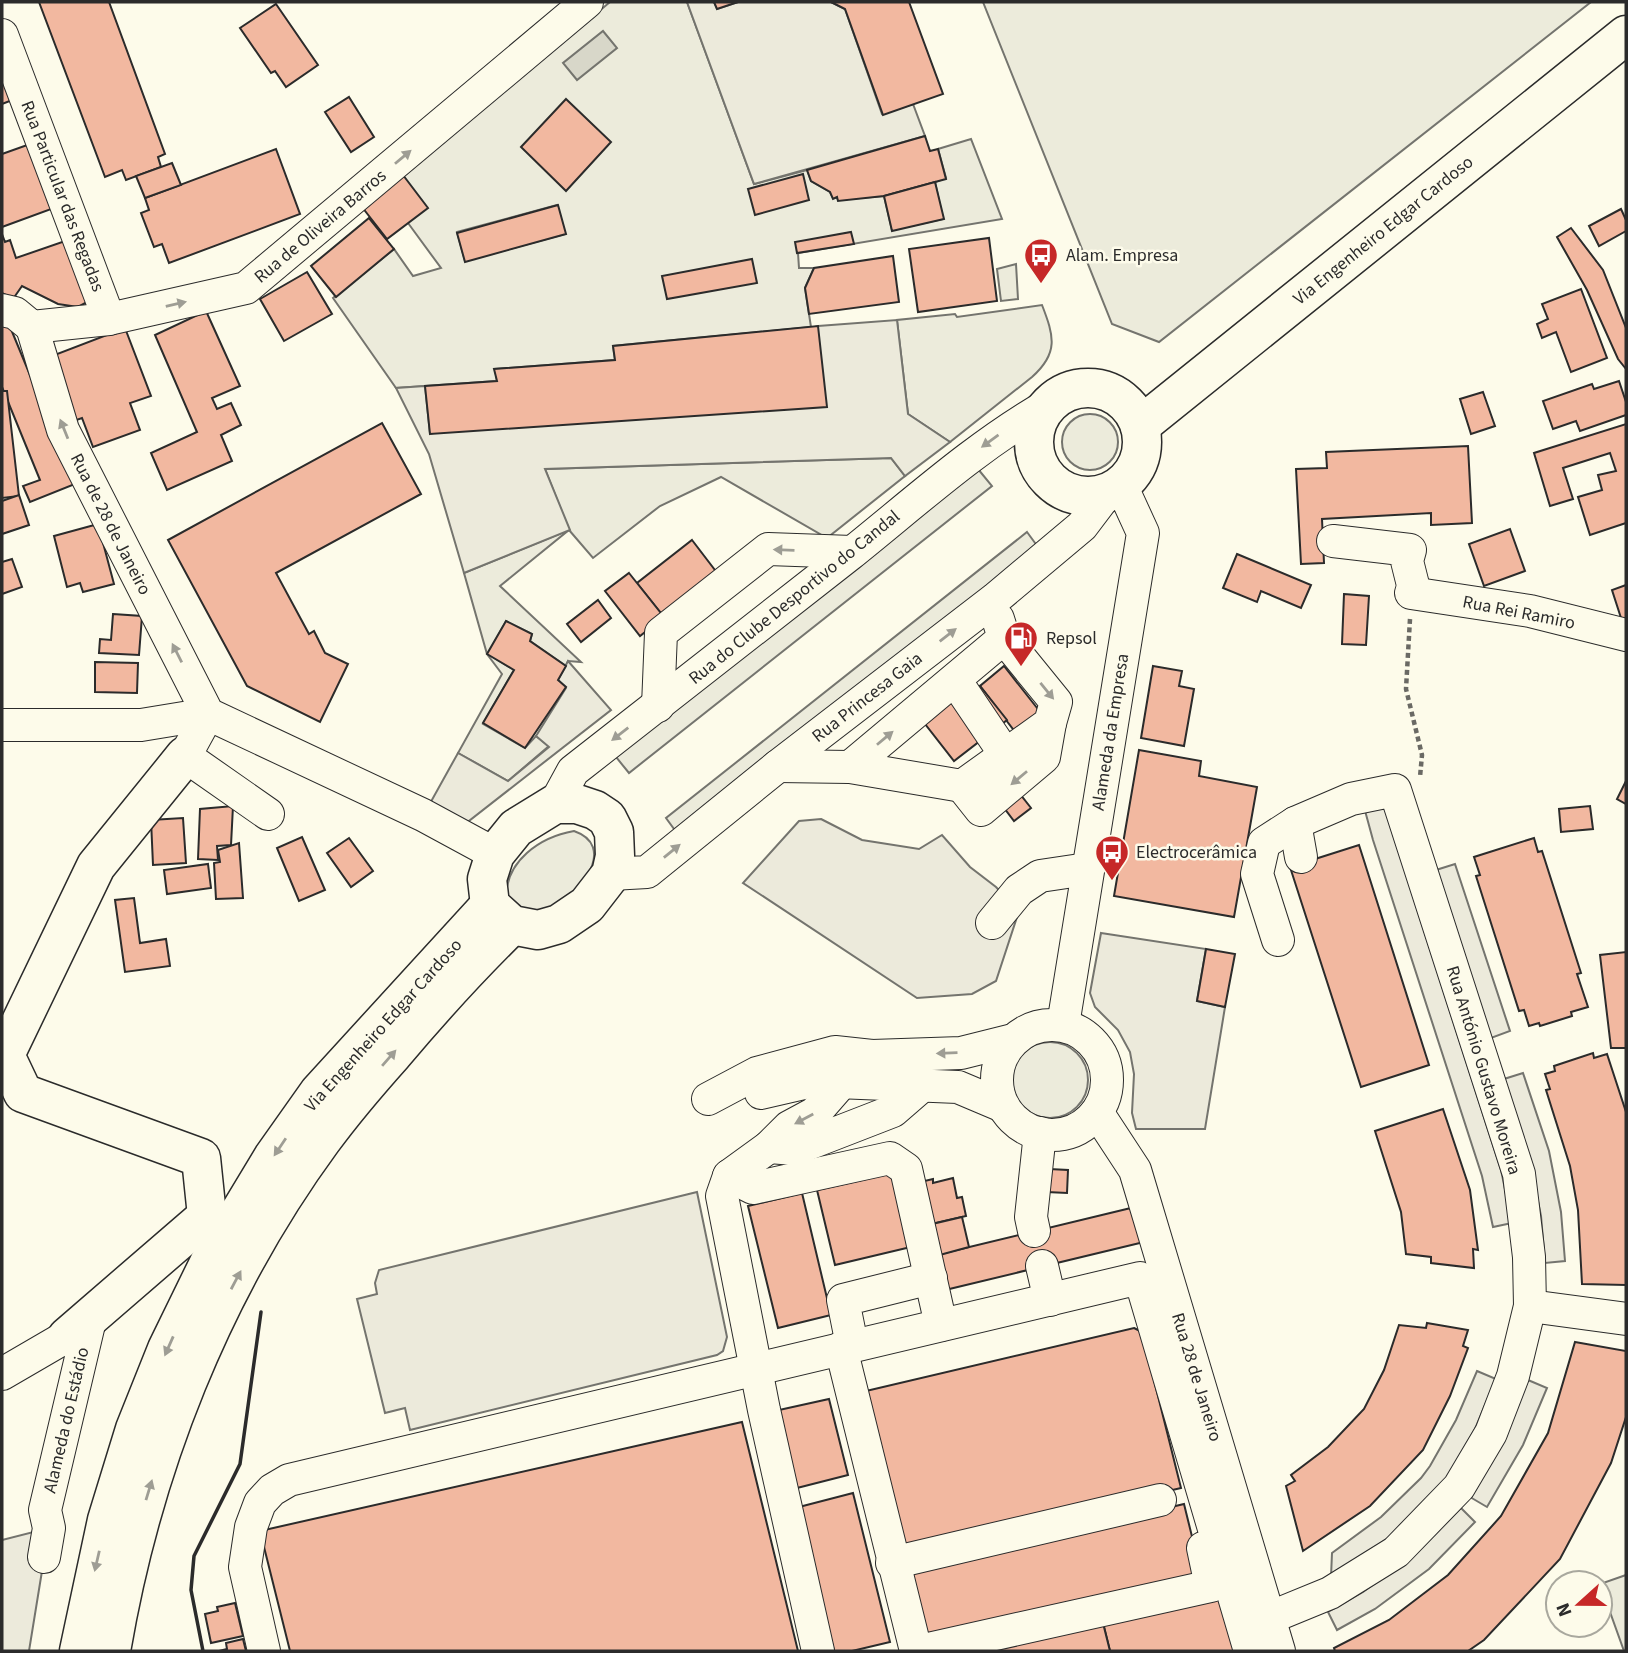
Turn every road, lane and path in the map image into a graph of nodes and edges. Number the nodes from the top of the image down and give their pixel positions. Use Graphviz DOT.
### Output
graph roads {
  1 [pos="587,2"];
  2 [pos="2,35"];
  3 [pos="1626,35"];
  4 [pos="2,310"];
  5 [pos="109,319"];
  6 [pos="32,327"];
  7 [pos="1048,405"];
  8 [pos="1140,426"];
  9 [pos="1114,489"];
  10 [pos="1332,541"];
  11 [pos="852,552"];
  12 [pos="1413,593"];
  13 [pos="995,599"];
  14 [pos="1626,635"];
  15 [pos="1004,639"];
  16 [pos="955,680"];
  17 [pos="658,706"];
  18 [pos="208,714"];
  19 [pos="1051,723"];
  20 [pos="2,725"];
  21 [pos="1005,754"];
  22 [pos="185,757"];
  23 [pos="778,766"];
  24 [pos="850,767"];
  25 [pos="962,786"];
  26 [pos="1395,790"];
  27 [pos="555,804"];
  28 [pos="268,814"];
  29 [pos="1295,823"];
  30 [pos="495,854"];
  31 [pos="1301,857"];
  32 [pos="1087,869"];
  33 [pos="611,874"];
  34 [pos="501,915"];
  35 [pos="992,923"];
  36 [pos="1278,940"];
  37 [pos="1063,1025"];
  38 [pos="1013,1040"];
  39 [pos="872,1056"];
  40 [pos="842,1082"];
  41 [pos="923,1085"];
  42 [pos="332,1101"];
  43 [pos="1003,1106"];
  44 [pos="1097,1112"];
  45 [pos="1040,1133"];
  46 [pos="769,1147"];
  47 [pos="729,1176"];
  48 [pos="1034,1231"];
  49 [pos="1042,1266"];
  50 [pos="931,1278"];
  51 [pos="1050,1300"];
  52 [pos="1530,1306"];
  53 [pos="1626,1319"];
  54 [pos="941,1325"];
  55 [pos="86,1326"];
  56 [pos="846,1347"];
  57 [pos="756,1368"];
  58 [pos="2,1374"];
  59 [pos="1160,1500"];
  60 [pos="1209,1510"];
  61 [pos="44,1557"];
  62 [pos="892,1563"];
  63 [pos="1269,1618"];
  64 [pos="79,1651"];
  65 [pos="111,1651"];
  66 [pos="264,1651"];
  67 [pos="818,1651"];
  68 [pos="917,1651"];
  69 [pos="1250,1651"];
  70 [pos="1279,1651"];
  5 -- 1 [label="street, Rua de Oliveira Barros, one-way"];
  2 -- 5 [label="street, Rua Particular das Regadas"];
  3 -- 8 [label="main road, Via Engenheiro Edgar Cardoso"];
  4 -- 6 [label="street"];
  5 -- 6 [label="street, Rua de Oliveira Barros"];
  18 -- 6 [label="street, Rua de 28 de Janeiro, one-way"];
  7 -- 8 [label="main road"];
  7 -- 9 [label="main road"];
  7 -- 11 [label="street, Rua do Clube Desportivo do Candal, one-way"];
  8 -- 9 [label="main road"];
  9 -- 13 [label="street, Rua Princesa Gaia"];
  9 -- 32 [label="street, Alameda da Empresa"];
  10 -- 12 [label="street"];
  11 -- 17 [label="street, Rua do Clube Desportivo do Candal"];
  11 -- 17 [label="street, one-way"];
  12 -- 14 [label="street, Rua Rei Ramiro"];
  12 -- 26 [label="path"];
  13 -- 15 [label="street"];
  23 -- 13 [label="street, Rua Princesa Gaia, one-way"];
  15 -- 16 [label="street"];
  15 -- 19 [label="street, one-way"];
  16 -- 21 [label="street"];
  24 -- 16 [label="street, one-way"];
  17 -- 27 [label="street, Rua do Clube Desportivo do Candal, one-way"];
  18 -- 20 [label="street"];
  18 -- 22 [label="street"];
  18 -- 30 [label="street"];
  19 -- 21 [label="street"];
  19 -- 25 [label="street, one-way"];
  21 -- 25 [label="street"];
  22 -- 28 [label="street"];
  22 -- 55 [label="main road"];
  23 -- 24 [label="street"];
  33 -- 23 [label="street, Rua Princesa Gaia, one-way"];
  24 -- 25 [label="street"];
  26 -- 29 [label="street"];
  26 -- 52 [label="street, Rua António Gustavo Moreira"];
  27 -- 30 [label="main road"];
  27 -- 33 [label="main road"];
  29 -- 31 [label="street"];
  29 -- 36 [label="street"];
  30 -- 34 [label="main road"];
  32 -- 35 [label="street"];
  32 -- 37 [label="street, Alameda da Empresa"];
  33 -- 34 [label="main road"];
  34 -- 42 [label="main road, Via Engenheiro Edgar Cardoso"];
  37 -- 38 [label="street"];
  37 -- 44 [label="street"];
  38 -- 39 [label="street, one-way"];
  38 -- 43 [label="street"];
  39 -- 40 [label="street"];
  39 -- 40 [label="street"];
  40 -- 41 [label="street"];
  40 -- 46 [label="street, one-way"];
  41 -- 43 [label="street"];
  41 -- 46 [label="street"];
  42 -- 64 [label="main road, Via Engenheiro Edgar Cardoso, one-way"];
  65 -- 42 [label="main road, Via Engenheiro Edgar Cardoso, one-way"];
  43 -- 45 [label="street"];
  44 -- 45 [label="street"];
  44 -- 63 [label="street, Rua 28 de Janeiro"];
  45 -- 48 [label="street"];
  46 -- 47 [label="street"];
  47 -- 50 [label="street"];
  47 -- 57 [label="street"];
  49 -- 51 [label="street"];
  50 -- 54 [label="street"];
  50 -- 56 [label="street"];
  51 -- 54 [label="street"];
  51 -- 60 [label="street"];
  52 -- 53 [label="street"];
  52 -- 63 [label="street, Rua António Gustavo Moreira"];
  54 -- 56 [label="street"];
  55 -- 58 [label="street"];
  55 -- 61 [label="street, Alameda do Estádio"];
  56 -- 57 [label="street"];
  56 -- 62 [label="street"];
  57 -- 66 [label="street"];
  57 -- 67 [label="street"];
  59 -- 62 [label="street"];
  60 -- 68 [label="street"];
  60 -- 69 [label="street"];
  62 -- 68 [label="street"];
  63 -- 70 [label="street, Rua 28 de Janeiro"];
}
